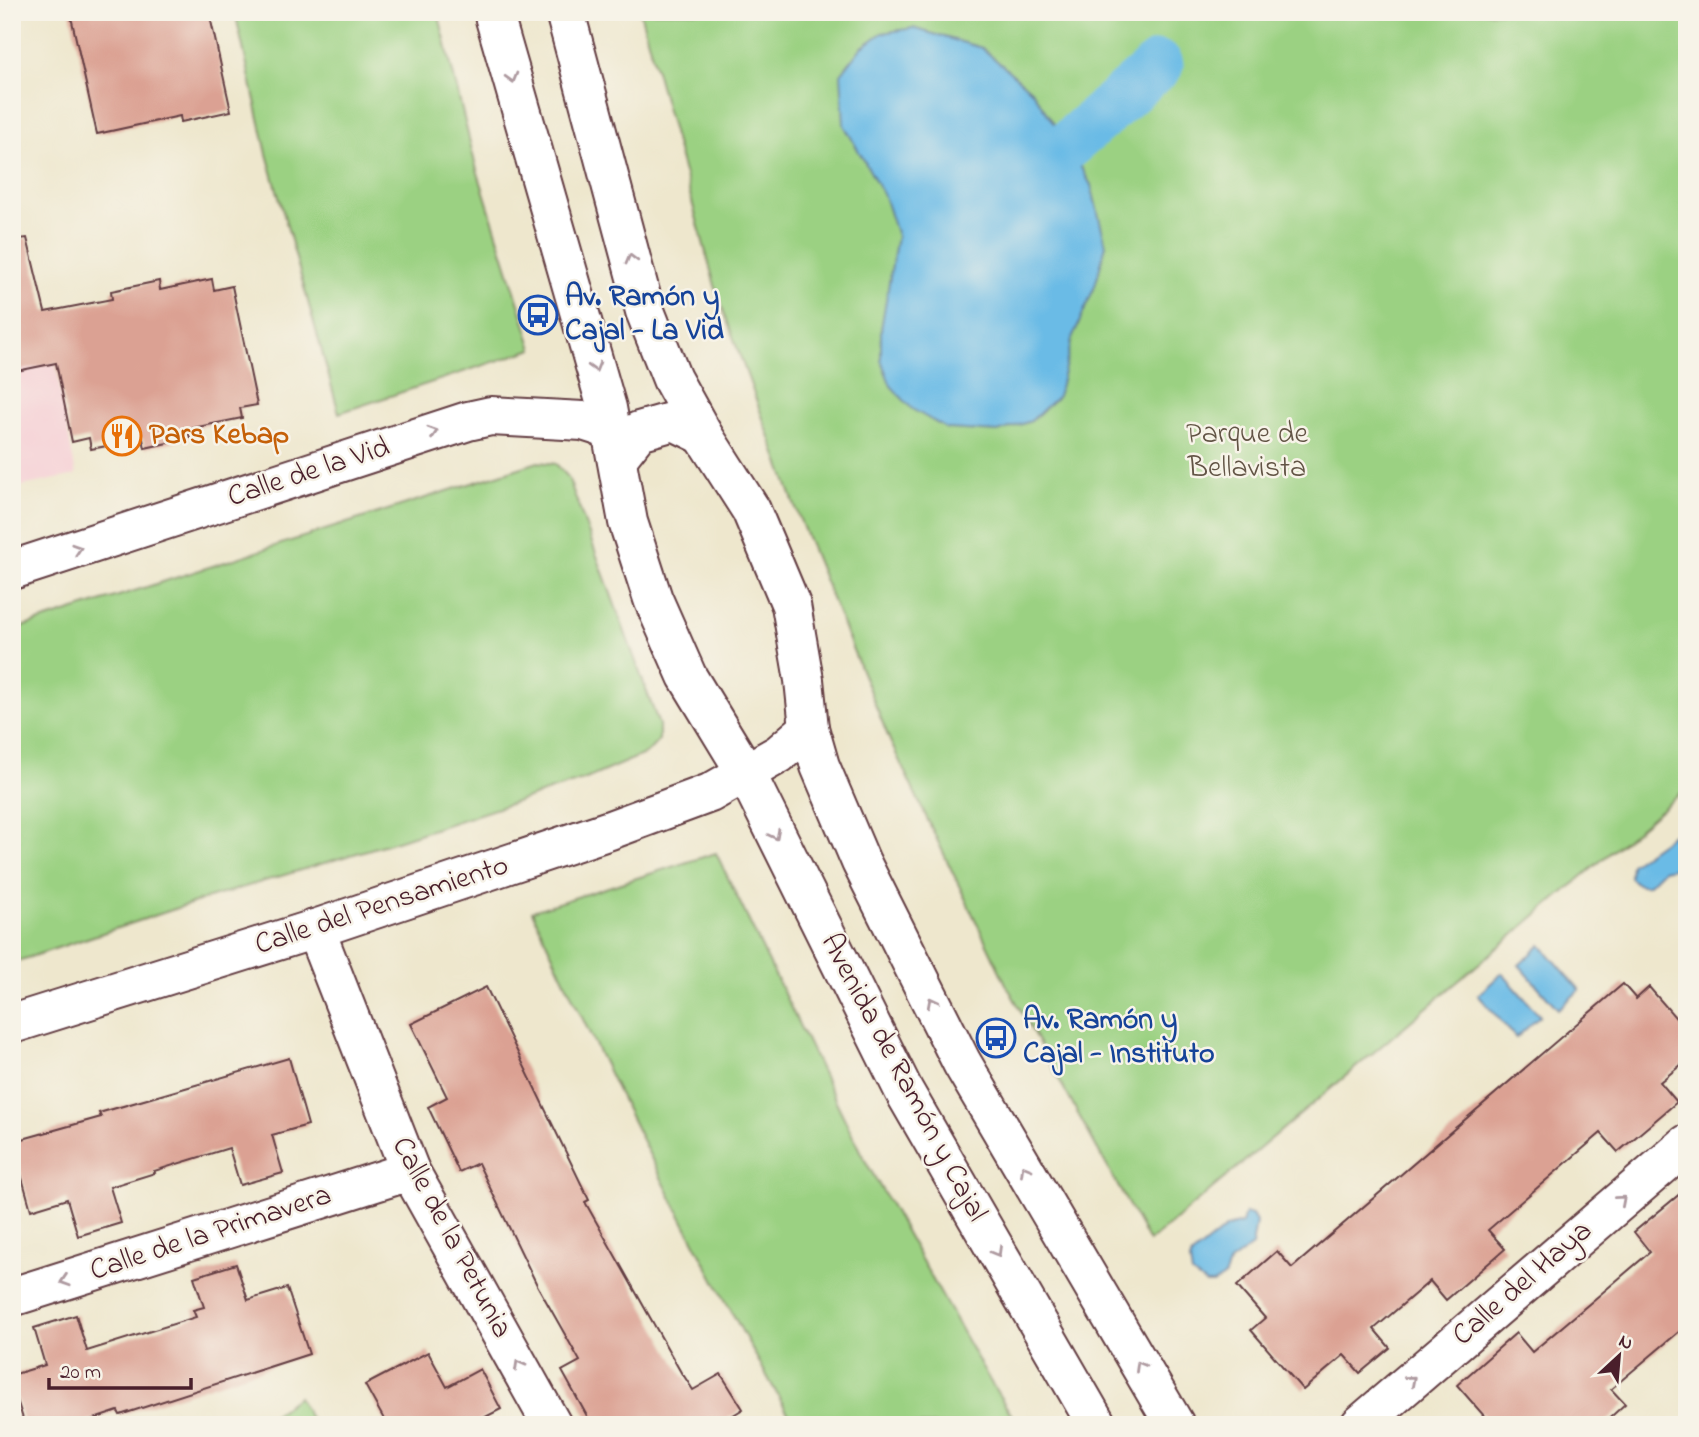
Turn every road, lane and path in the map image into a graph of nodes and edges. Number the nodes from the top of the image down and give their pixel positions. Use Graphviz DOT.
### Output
graph roads {
  1 [pos="493,12"];
  2 [pos="565,12"];
  3 [pos="703,435"];
  4 [pos="614,445"];
  5 [pos="12,570"];
  6 [pos="808,728"];
  7 [pos="746,773"];
  8 [pos="315,929"];
  9 [pos="12,1024"];
  10 [pos="1687,1144"];
  11 [pos="410,1171"];
  12 [pos="12,1297"];
  13 [pos="552,1425"];
  14 [pos="1097,1425"];
  15 [pos="1175,1425"];
  16 [pos="1360,1425"];
  1 -- 4 [label="street, one-way"];
  3 -- 2 [label="street, one-way"];
  3 -- 4 [label="street"];
  3 -- 6 [label="street, Avenida de Ramón y Cajal"];
  5 -- 4 [label="street, Calle de la Vid, one-way"];
  4 -- 7 [label="street, Avenida de Ramón y Cajal"];
  6 -- 7 [label="street, Calle del Pensamiento"];
  15 -- 6 [label="street, Avenida de Ramón y Cajal, one-way"];
  7 -- 8 [label="street, Calle del Pensamiento"];
  7 -- 14 [label="street, Avenida de Ramón y Cajal, one-way"];
  8 -- 9 [label="street, Calle del Pensamiento"];
  8 -- 11 [label="street, Calle de la Petunia"];
  16 -- 10 [label="street, Calle del Haya, one-way"];
  11 -- 12 [label="street, Calle de la Primavera, one-way"];
  13 -- 11 [label="street, Calle de la Petunia, one-way"];
}
